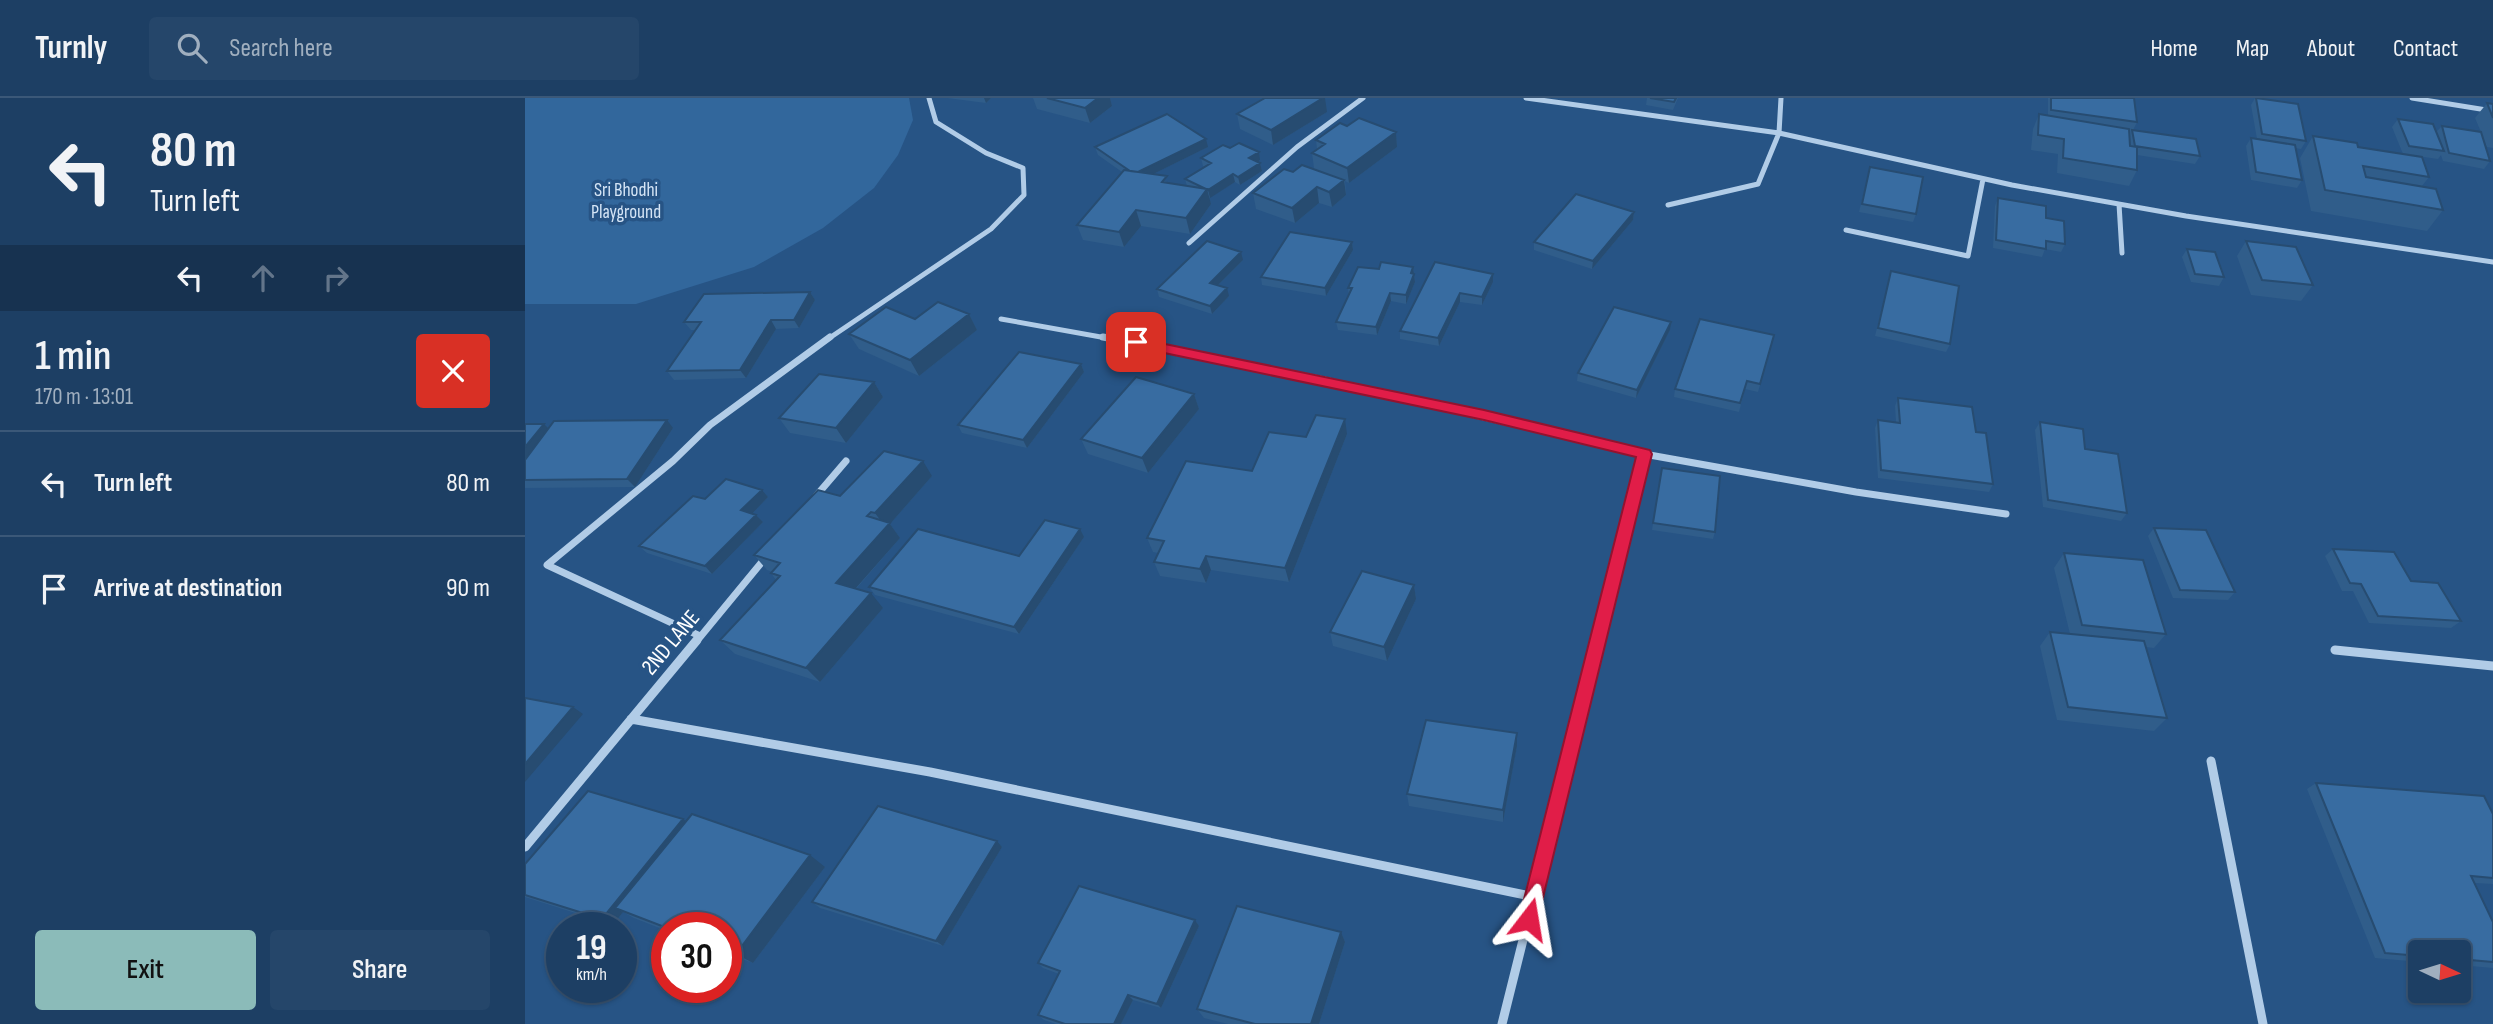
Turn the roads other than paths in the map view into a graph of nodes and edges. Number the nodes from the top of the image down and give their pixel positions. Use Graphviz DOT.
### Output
graph roads {
  1 [pos="929,98"];
  2 [pos="1363,98"];
  3 [pos="1526,98"];
  4 [pos="1781,98"];
  5 [pos="2412,98"];
  6 [pos="2493,111"];
  7 [pos="1779,133"];
  8 [pos="1983,179"];
  9 [pos="2119,204"];
  10 [pos="1668,205"];
  11 [pos="1846,230"];
  12 [pos="1189,243"];
  13 [pos="2122,253"];
  14 [pos="2493,262"];
  15 [pos="1001,319"];
  16 [pos="1644,454"];
  17 [pos="846,461"];
  18 [pos="811,502"];
  19 [pos="2006,514"];
  20 [pos="769,554"];
  21 [pos="700,636"];
  22 [pos="2335,650"];
  23 [pos="2493,666"];
  24 [pos="631,719"];
  25 [pos="2211,761"];
  26 [pos="525,847"];
  27 [pos="1535,897"];
  28 [pos="1502,1024"];
  29 [pos="2263,1024"];
  1 -- 21 [label="street"];
  2 -- 12 [label="street"];
  3 -- 7 [label="street"];
  4 -- 7 [label="street"];
  5 -- 6 [label="street"];
  7 -- 8 [label="street"];
  7 -- 10 [label="street"];
  8 -- 9 [label="street"];
  8 -- 11 [label="street"];
  9 -- 13 [label="street"];
  9 -- 14 [label="street"];
  15 -- 16 [label="street"];
  16 -- 19 [label="street"];
  16 -- 27 [label="street"];
  17 -- 18 [label="street"];
  20 -- 21 [label="street, 2ND LANE"];
  21 -- 24 [label="street, 2ND LANE"];
  22 -- 23 [label="street"];
  24 -- 26 [label="street, 2ND LANE"];
  24 -- 27 [label="street"];
  25 -- 29 [label="street"];
  27 -- 28 [label="street"];
}
